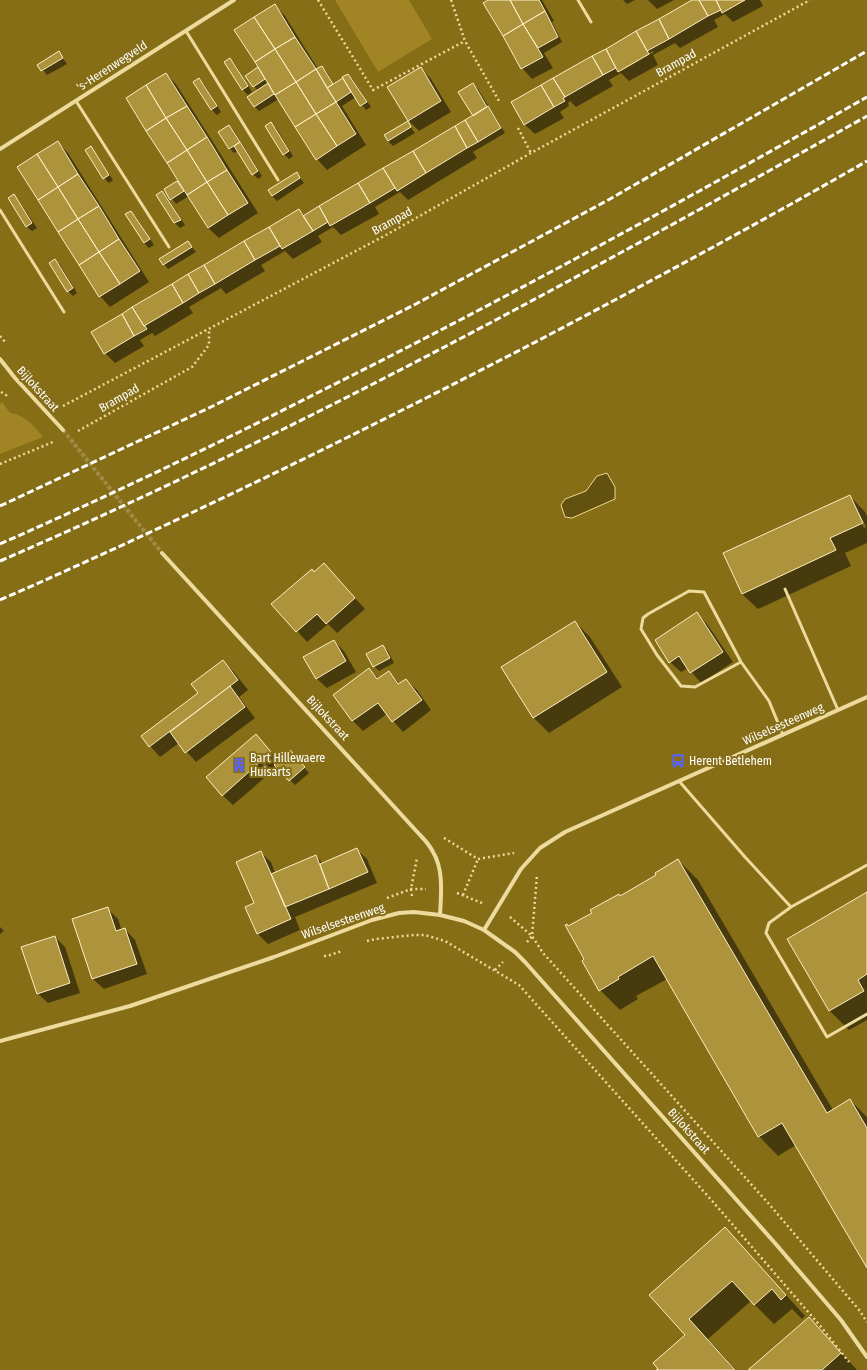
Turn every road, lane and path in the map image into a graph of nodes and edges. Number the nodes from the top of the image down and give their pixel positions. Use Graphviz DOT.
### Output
graph roads {
  1 [pos="234,0"];
  2 [pos="318,0"];
  3 [pos="451,0"];
  4 [pos="578,0"];
  5 [pos="810,0"];
  6 [pos="591,22"];
  7 [pos="186,30"];
  8 [pos="465,41"];
  9 [pos="76,101"];
  10 [pos="499,101"];
  11 [pos="518,128"];
  12 [pos="0,149"];
  13 [pos="531,153"];
  14 [pos="278,180"];
  15 [pos="0,210"];
  16 [pos="169,247"];
  17 [pos="64,312"];
  18 [pos="209,328"];
  19 [pos="0,359"];
  20 [pos="59,408"];
  21 [pos="63,430"];
  22 [pos="77,432"];
  23 [pos="56,441"];
  24 [pos="0,464"];
  25 [pos="162,553"];
  26 [pos="784,589"];
  27 [pos="741,662"];
  28 [pos="867,697"];
  29 [pos="838,710"];
  30 [pos="783,735"];
  31 [pos="679,781"];
  32 [pos="420,835"];
  33 [pos="867,865"];
  34 [pos="441,889"];
  35 [pos="463,895"];
  36 [pos="791,907"];
  37 [pos="497,910"];
  38 [pos="440,915"];
  39 [pos="484,930"];
  40 [pos="365,941"];
  41 [pos="346,949"];
  42 [pos="320,955"];
  43 [pos="867,1014"];
  44 [pos="0,1041"];
  45 [pos="867,1322"];
  46 [pos="867,1357"];
  47 [pos="850,1364"];
  1 -- 7 [label="street, 's-Herenwegveld"];
  2 -- 8 [label="path"];
  3 -- 8 [label="path"];
  4 -- 6 [label="lane"];
  5 -- 13 [label="path, Brampad"];
  7 -- 9 [label="street, 's-Herenwegveld"];
  7 -- 14 [label="lane"];
  8 -- 10 [label="path"];
  9 -- 12 [label="street, 's-Herenwegveld"];
  9 -- 16 [label="lane"];
  11 -- 13 [label="path"];
  13 -- 18 [label="path, Brampad"];
  15 -- 17 [label="lane"];
  18 -- 20 [label="path"];
  18 -- 22 [label="path, Brampad"];
  19 -- 21 [label="street, Bijlokstraat"];
  23 -- 24 [label="path"];
  25 -- 32 [label="street, Bijlokstraat"];
  26 -- 29 [label="lane"];
  27 -- 27 [label="lane"];
  27 -- 30 [label="lane"];
  28 -- 29 [label="street, Wilselsesteenweg"];
  29 -- 30 [label="street, Wilselsesteenweg"];
  30 -- 31 [label="street, Wilselsesteenweg"];
  31 -- 36 [label="lane"];
  31 -- 37 [label="street, Wilselsesteenweg"];
  32 -- 34 [label="street, Bijlokstraat"];
  32 -- 34 [label="path"];
  32 -- 35 [label="path"];
  33 -- 36 [label="lane"];
  34 -- 35 [label="path"];
  34 -- 38 [label="street, Bijlokstraat"];
  35 -- 37 [label="path"];
  36 -- 43 [label="lane"];
  37 -- 39 [label="street, Wilselsesteenweg"];
  37 -- 45 [label="path"];
  38 -- 39 [label="street, Wilselsesteenweg"];
  38 -- 44 [label="street, Wilselsesteenweg"];
  39 -- 46 [label="street, Bijlokstraat"];
  40 -- 47 [label="path"];
  41 -- 42 [label="path"];
}
